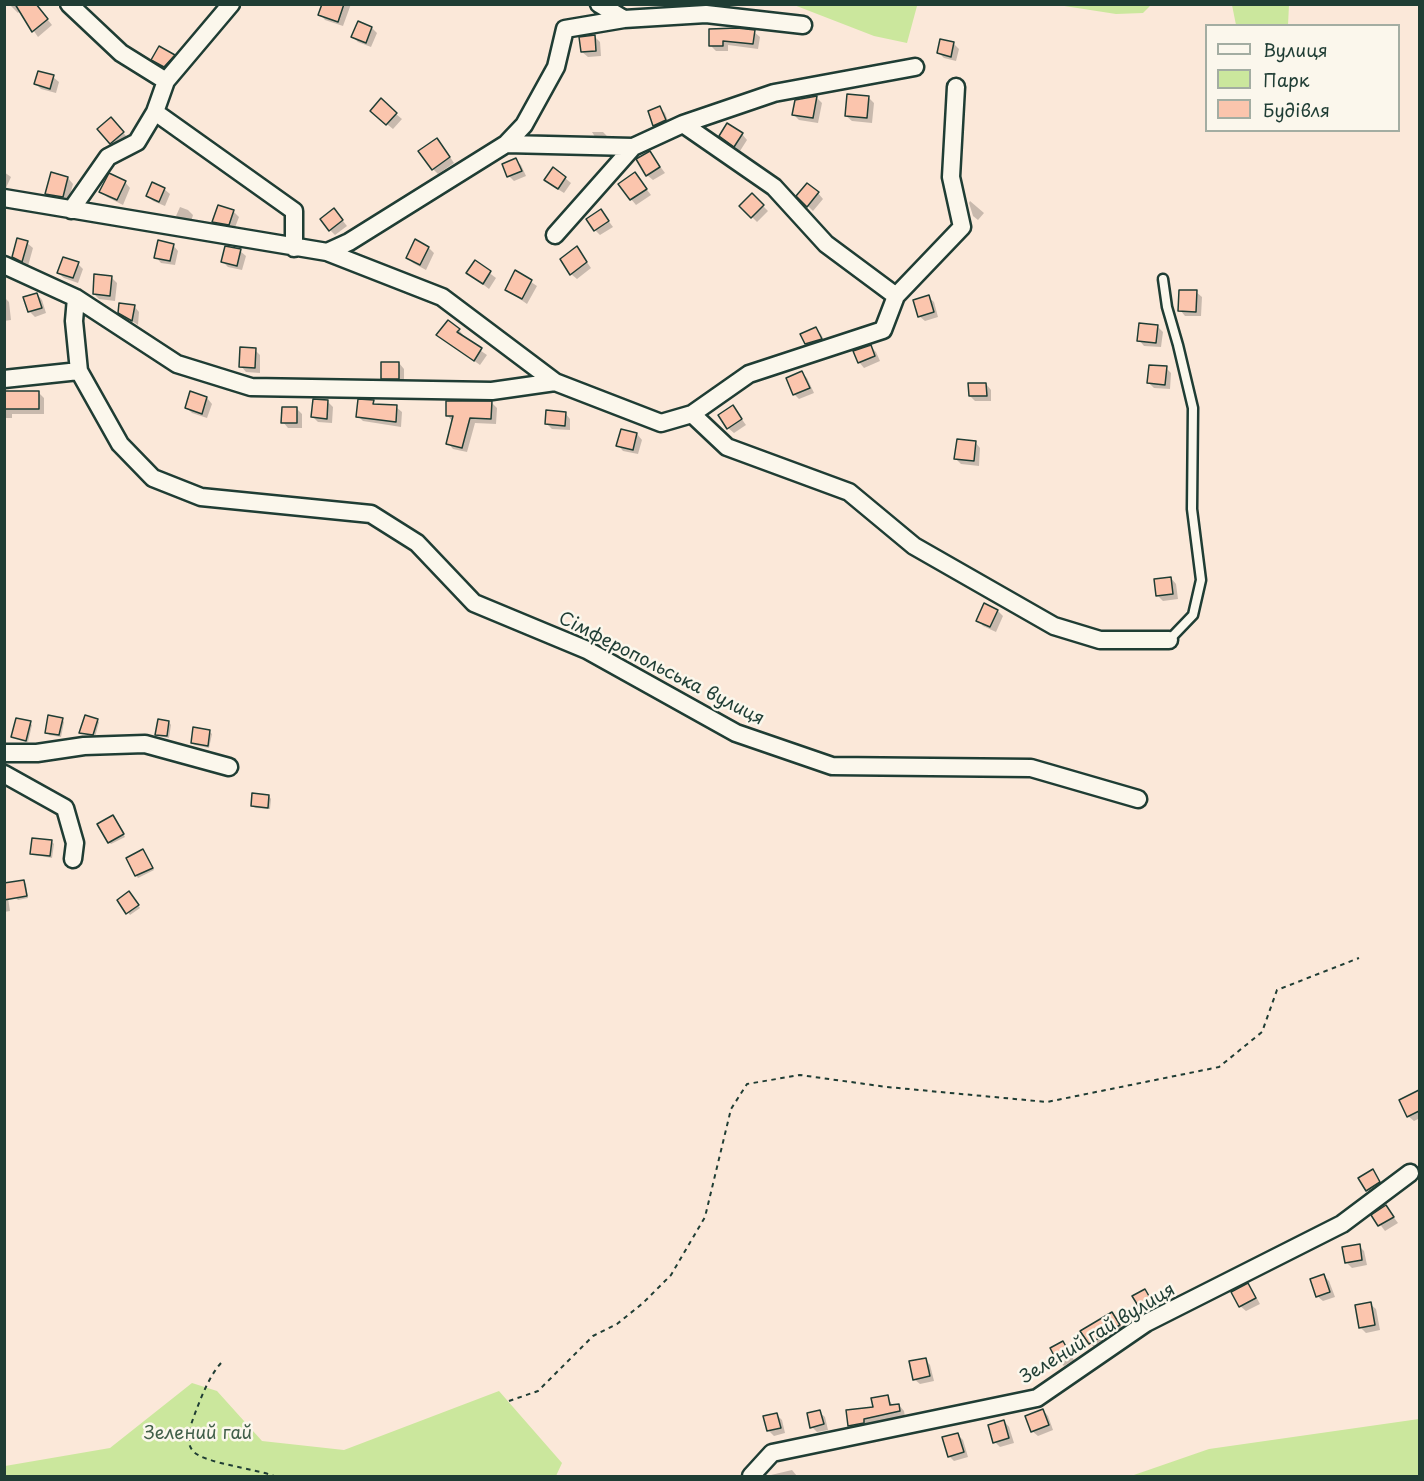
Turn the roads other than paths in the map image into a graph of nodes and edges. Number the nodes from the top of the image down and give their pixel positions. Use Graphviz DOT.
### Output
graph roads {
  1 [pos="69,4"];
  2 [pos="231,4"];
  3 [pos="599,4"];
  4 [pos="624,19"];
  5 [pos="803,25"];
  6 [pos="915,67"];
  7 [pos="166,81"];
  8 [pos="956,87"];
  9 [pos="155,112"];
  10 [pos="682,124"];
  11 [pos="506,144"];
  12 [pos="633,147"];
  13 [pos="4,198"];
  14 [pos="71,210"];
  15 [pos="555,235"];
  16 [pos="294,248"];
  17 [pos="327,252"];
  18 [pos="4,265"];
  19 [pos="1163,279"];
  20 [pos="896,296"];
  21 [pos="76,298"];
  22 [pos="79,371"];
  23 [pos="4,379"];
  24 [pos="555,382"];
  25 [pos="692,414"];
  26 [pos="1169,640"];
  27 [pos="4,753"];
  28 [pos="229,768"];
  29 [pos="4,774"];
  30 [pos="1138,799"];
  31 [pos="73,860"];
  32 [pos="1410,1173"];
  33 [pos="751,1476"];
  1 -- 7 [label="street"];
  2 -- 7 [label="street"];
  3 -- 4 [label="street"];
  4 -- 5 [label="street"];
  4 -- 11 [label="street"];
  6 -- 10 [label="street"];
  7 -- 9 [label="street"];
  8 -- 20 [label="street"];
  9 -- 14 [label="street"];
  9 -- 16 [label="street"];
  10 -- 12 [label="street"];
  10 -- 20 [label="street"];
  11 -- 12 [label="street"];
  11 -- 17 [label="street"];
  12 -- 15 [label="street"];
  13 -- 14 [label="street"];
  14 -- 16 [label="street"];
  16 -- 17 [label="street"];
  17 -- 24 [label="street"];
  18 -- 21 [label="street"];
  19 -- 26 [label="lane"];
  20 -- 25 [label="street"];
  21 -- 22 [label="street, Сімферопольська вулиця"];
  21 -- 24 [label="street"];
  22 -- 23 [label="street"];
  22 -- 30 [label="street, Сімферопольська вулиця"];
  24 -- 25 [label="street"];
  25 -- 26 [label="street"];
  27 -- 28 [label="street"];
  29 -- 31 [label="street"];
  32 -- 33 [label="street, Зелений гай вулиця"];
}
